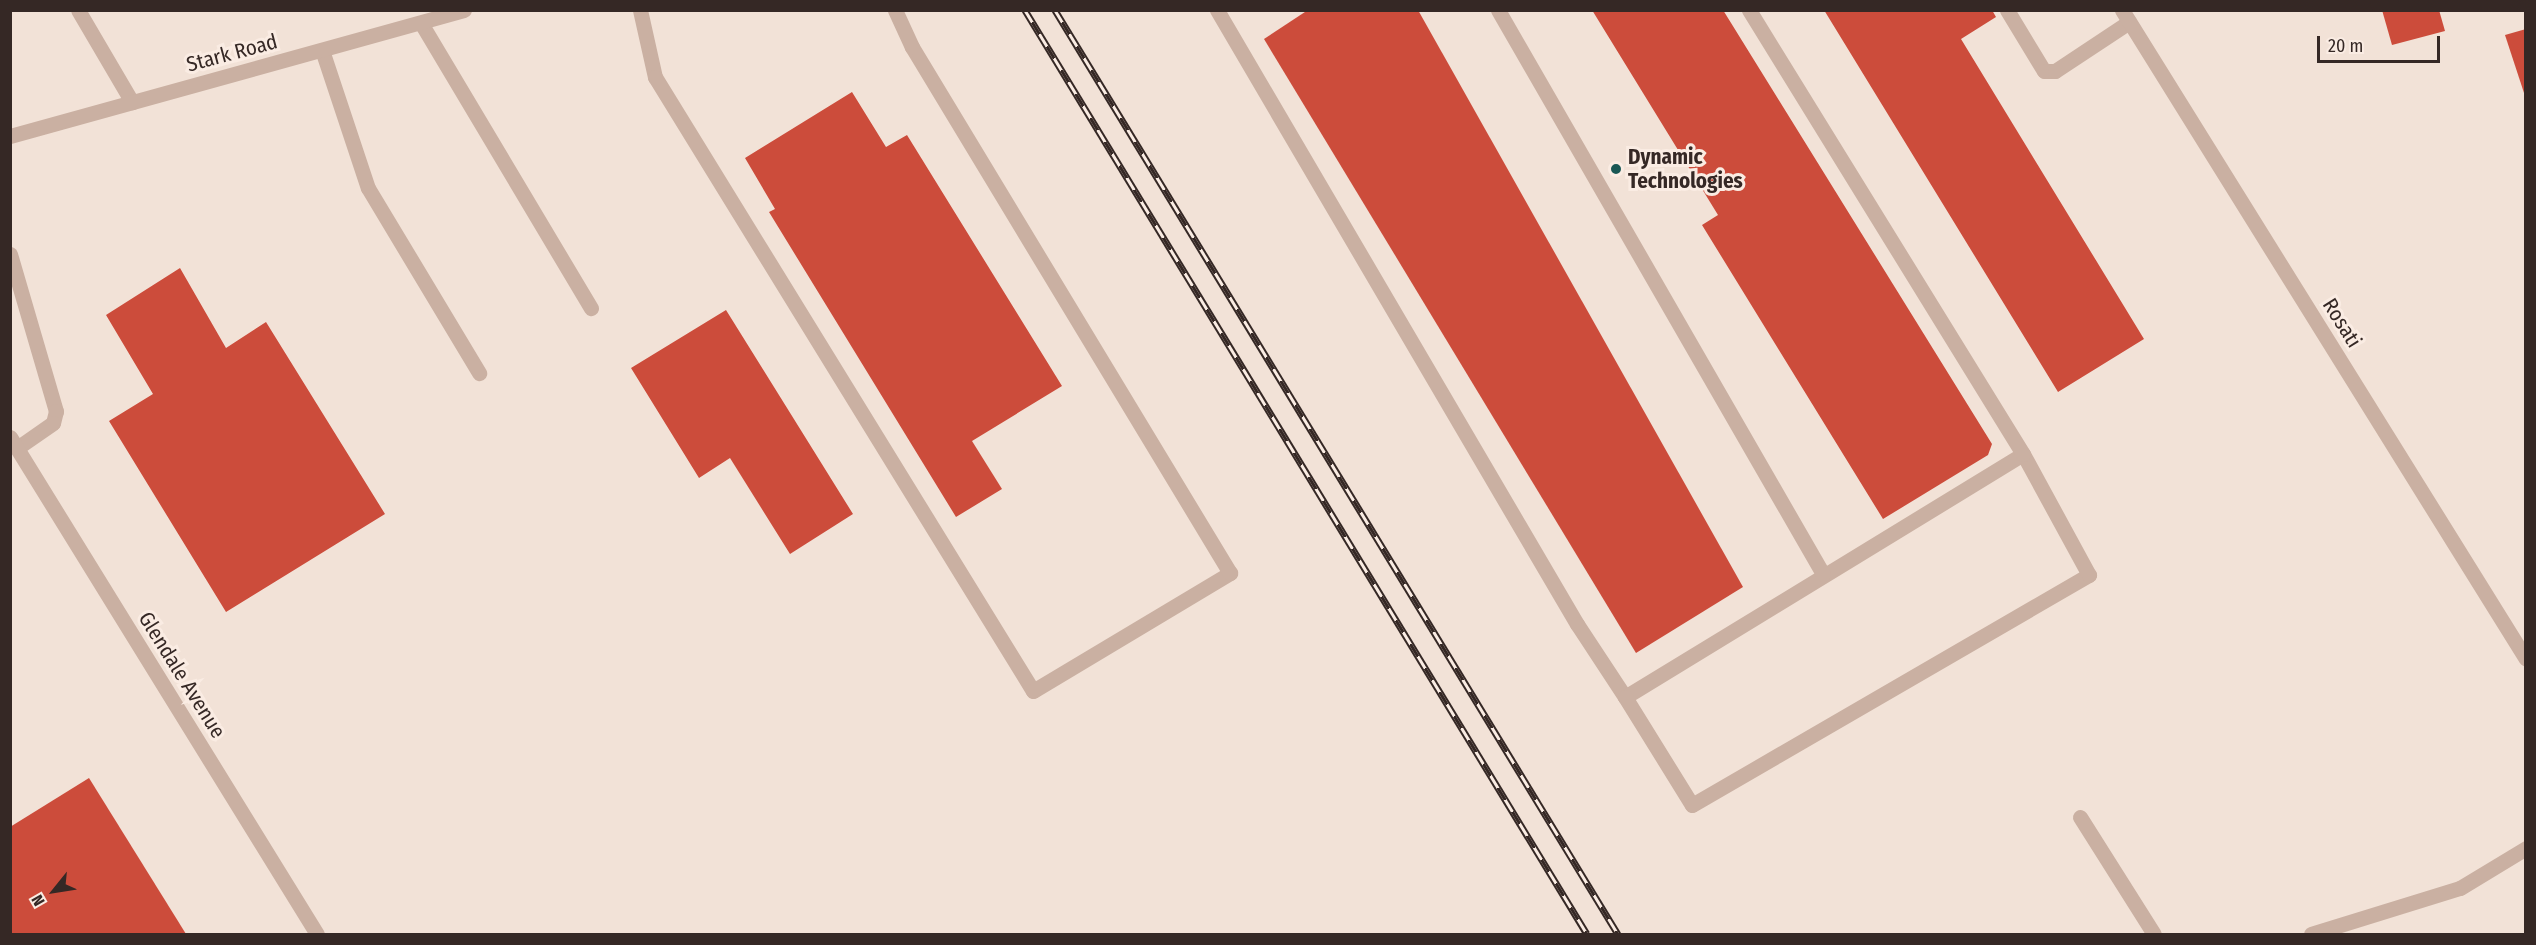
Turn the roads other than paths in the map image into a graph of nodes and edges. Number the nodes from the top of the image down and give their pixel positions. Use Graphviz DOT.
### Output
graph roads {
  1 [pos="78,10"];
  2 [pos="464,10"];
  3 [pos="640,10"];
  4 [pos="895,10"];
  5 [pos="1217,10"];
  6 [pos="1498,10"];
  7 [pos="1749,10"];
  8 [pos="2007,10"];
  9 [pos="2126,16"];
  10 [pos="421,22"];
  11 [pos="322,50"];
  12 [pos="132,102"];
  13 [pos="10,136"];
  14 [pos="10,254"];
  15 [pos="591,308"];
  16 [pos="479,373"];
  17 [pos="14,443"];
  18 [pos="2023,454"];
  19 [pos="1823,574"];
  20 [pos="2526,658"];
  21 [pos="1625,697"];
  22 [pos="2080,818"];
  23 [pos="2526,848"];
  24 [pos="317,934"];
  25 [pos="2154,934"];
  26 [pos="2311,934"];
  1 -- 12 [label="street"];
  2 -- 10 [label="street, Stark Road"];
  3 -- 4 [label="street"];
  5 -- 21 [label="street"];
  6 -- 19 [label="street"];
  7 -- 18 [label="street"];
  8 -- 9 [label="street"];
  9 -- 20 [label="street, Rosati"];
  10 -- 11 [label="street, Stark Road"];
  10 -- 15 [label="street"];
  11 -- 12 [label="street, Stark Road"];
  11 -- 16 [label="street"];
  12 -- 13 [label="street, Stark Road"];
  14 -- 17 [label="street"];
  17 -- 24 [label="street, Glendale Avenue"];
  18 -- 19 [label="street"];
  18 -- 21 [label="street"];
  19 -- 21 [label="street"];
  22 -- 25 [label="street"];
  23 -- 26 [label="street"];
}
